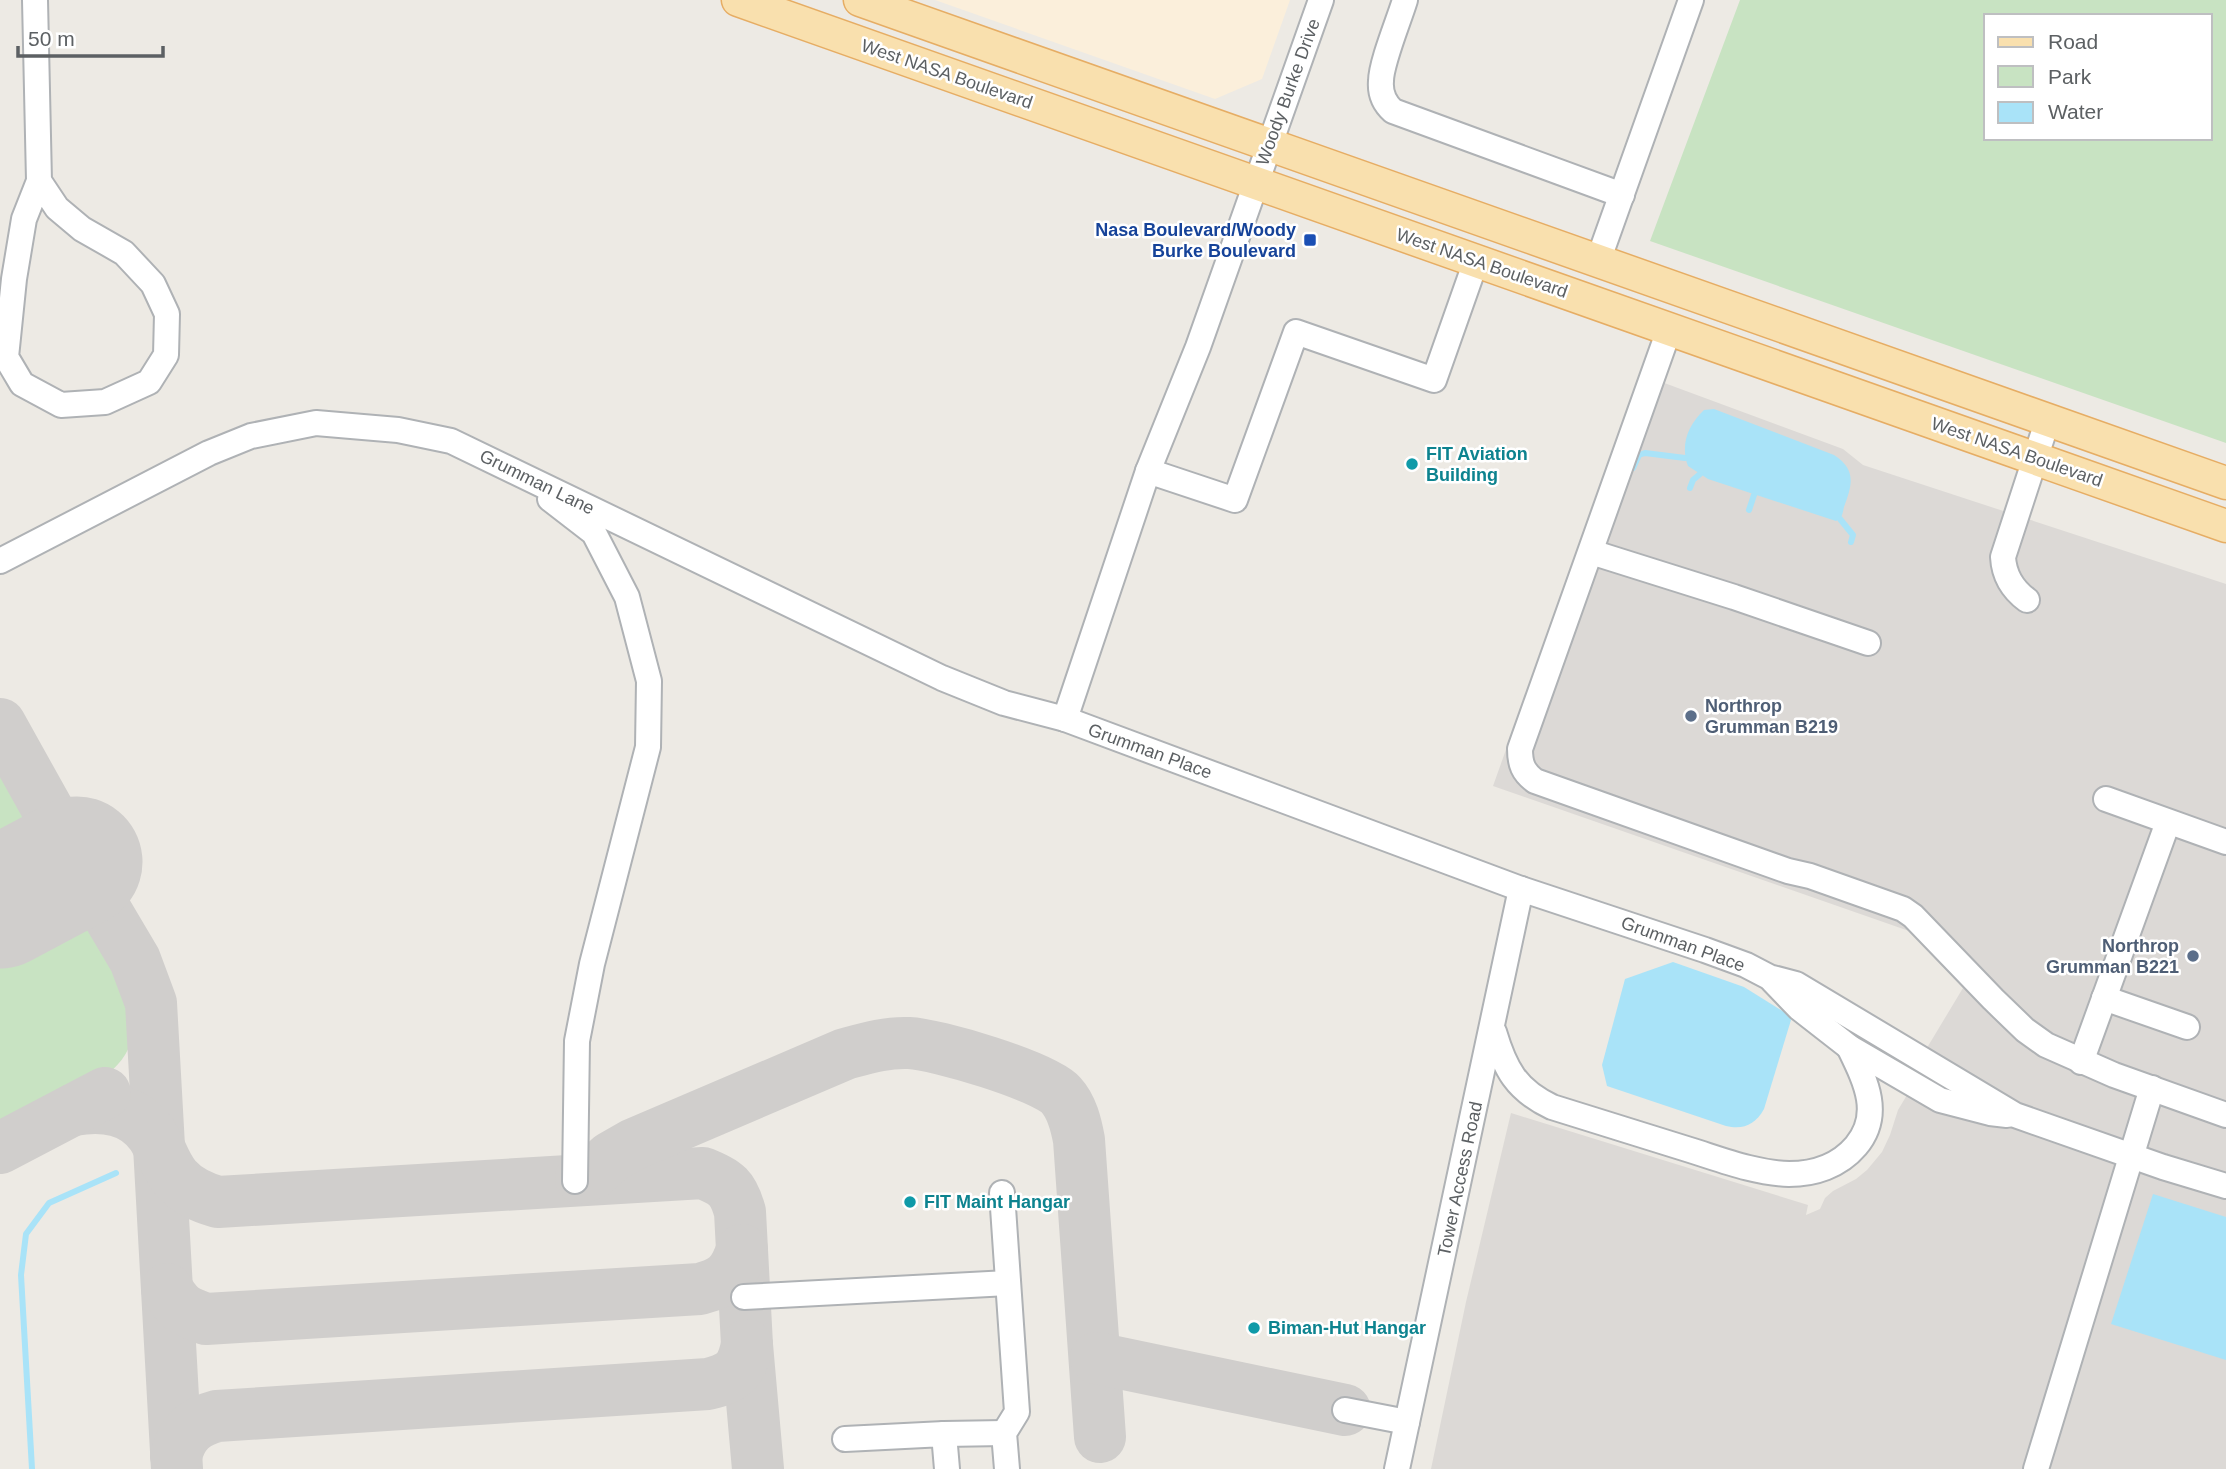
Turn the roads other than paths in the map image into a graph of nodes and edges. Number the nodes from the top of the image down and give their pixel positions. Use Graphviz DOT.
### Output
graph roads {
  1 [pos="35,0"];
  2 [pos="738,0"];
  3 [pos="860,0"];
  4 [pos="1321,0"];
  5 [pos="1405,0"];
  6 [pos="1683,3"];
  7 [pos="1269,144"];
  8 [pos="39,181"];
  9 [pos="1255,183"];
  10 [pos="1622,195"];
  11 [pos="1476,261"];
  12 [pos="1598,261"];
  13 [pos="1669,330"];
  14 [pos="2048,419"];
  15 [pos="2035,458"];
  16 [pos="513,470"];
  17 [pos="1148,471"];
  18 [pos="2226,484"];
  19 [pos="2226,526"];
  20 [pos="1591,552"];
  21 [pos="0,561"];
  22 [pos="2027,600"];
  23 [pos="1868,643"];
  24 [pos="1065,719"];
  25 [pos="2106,799"];
  26 [pos="2168,822"];
  27 [pos="2226,842"];
  28 [pos="1521,889"];
  29 [pos="1769,977"];
  30 [pos="2104,998"];
  31 [pos="2187,1027"];
  32 [pos="1493,1028"];
  33 [pos="1849,1047"];
  34 [pos="2081,1062"];
  35 [pos="2152,1088"];
  36 [pos="2015,1115"];
  37 [pos="2226,1115"];
  38 [pos="2130,1155"];
  39 [pos="575,1181"];
  40 [pos="2226,1186"];
  41 [pos="1002,1192"];
  42 [pos="1008,1283"];
  43 [pos="744,1297"];
  44 [pos="1345,1409"];
  45 [pos="1407,1422"];
  46 [pos="1004,1433"];
  47 [pos="944,1434"];
  48 [pos="845,1439"];
  49 [pos="947,1469"];
  50 [pos="1007,1469"];
  51 [pos="1397,1469"];
  52 [pos="2036,1469"];
  1 -- 8 [label="street"];
  2 -- 9 [label="main road, West NASA Boulevard"];
  3 -- 7 [label="main road"];
  4 -- 7 [label="street, Woody Burke Drive"];
  5 -- 10 [label="street"];
  6 -- 10 [label="street"];
  7 -- 9 [label="street, Woody Burke Drive"];
  7 -- 12 [label="main road"];
  8 -- 8 [label="street"];
  9 -- 11 [label="main road, West NASA Boulevard"];
  9 -- 17 [label="street, Grumman Place"];
  10 -- 12 [label="street"];
  11 -- 13 [label="main road, West NASA Boulevard"];
  11 -- 17 [label="street"];
  12 -- 14 [label="main road"];
  13 -- 15 [label="main road, West NASA Boulevard"];
  13 -- 20 [label="street"];
  14 -- 15 [label="street"];
  14 -- 18 [label="main road"];
  15 -- 19 [label="main road, West NASA Boulevard"];
  15 -- 22 [label="street"];
  16 -- 21 [label="street, Grumman Lane"];
  16 -- 24 [label="street, Grumman Lane"];
  16 -- 39 [label="street"];
  17 -- 24 [label="street, Grumman Place"];
  20 -- 23 [label="street"];
  20 -- 34 [label="street"];
  24 -- 28 [label="street, Grumman Place"];
  25 -- 26 [label="street"];
  26 -- 27 [label="street"];
  26 -- 30 [label="street"];
  28 -- 29 [label="street, Grumman Place"];
  28 -- 32 [label="street, Tower Access Road"];
  29 -- 33 [label="street, Grumman Place"];
  29 -- 36 [label="street, Grumman Place"];
  30 -- 31 [label="street"];
  30 -- 34 [label="street"];
  32 -- 33 [label="street"];
  32 -- 45 [label="street, Tower Access Road"];
  33 -- 36 [label="street, Grumman Place"];
  34 -- 35 [label="street"];
  35 -- 37 [label="street"];
  35 -- 38 [label="street"];
  36 -- 38 [label="street, Grumman Place"];
  38 -- 40 [label="street, Grumman Place"];
  38 -- 52 [label="street"];
  41 -- 42 [label="street"];
  42 -- 43 [label="street"];
  42 -- 46 [label="street"];
  44 -- 45 [label="street"];
  45 -- 51 [label="street, Tower Access Road"];
  46 -- 47 [label="street"];
  46 -- 50 [label="street"];
  47 -- 48 [label="street"];
  47 -- 49 [label="street"];
}
